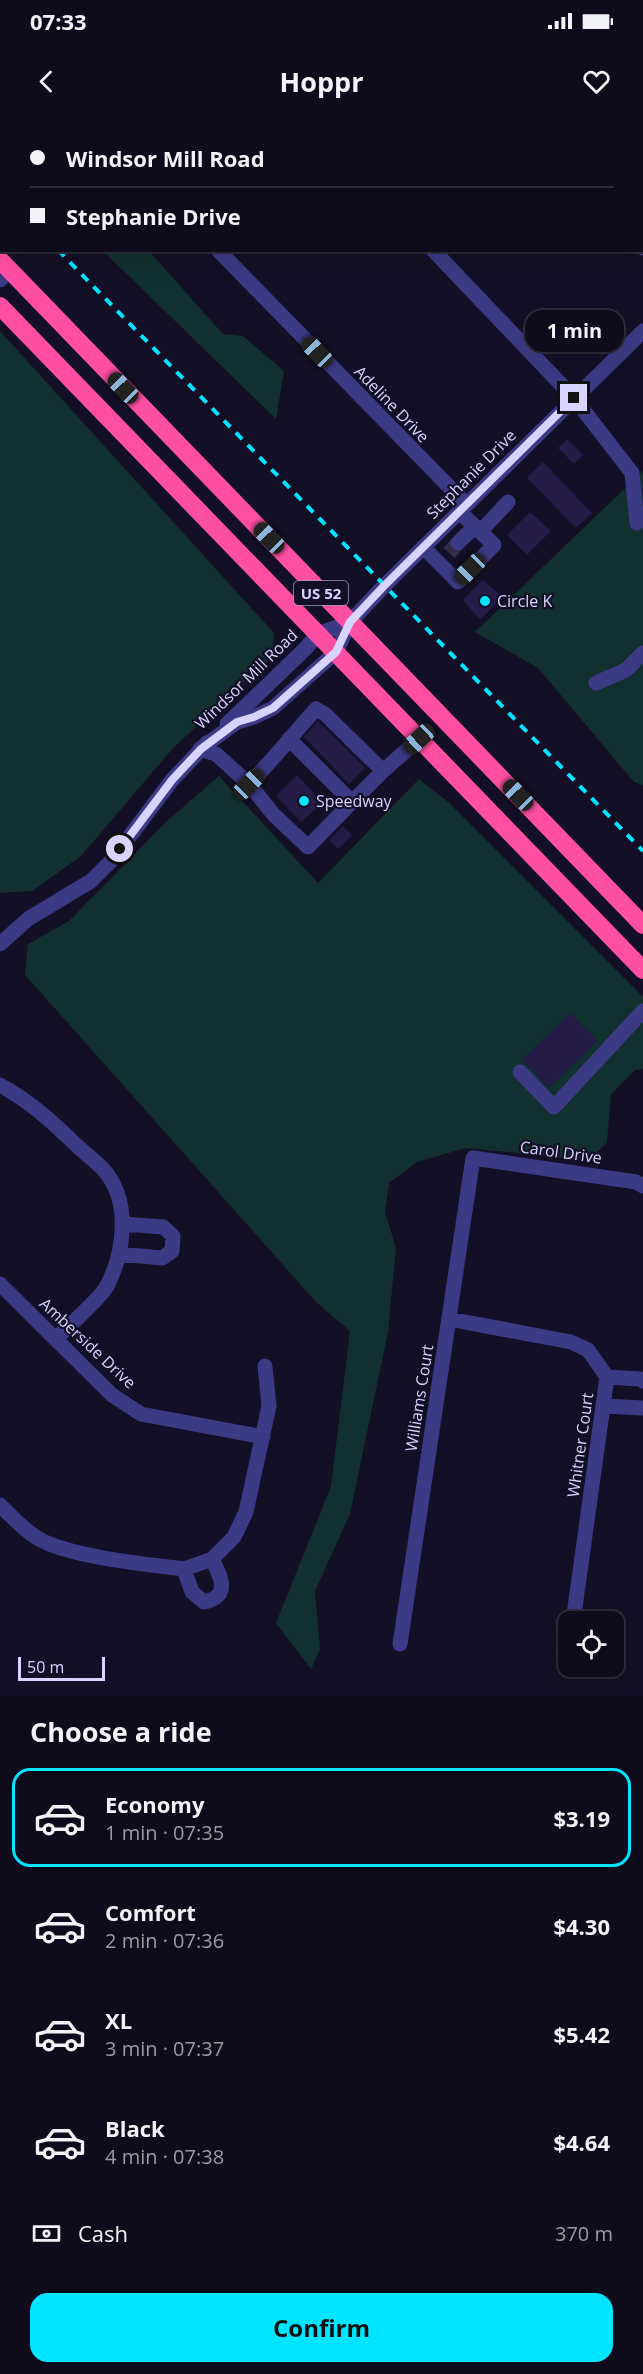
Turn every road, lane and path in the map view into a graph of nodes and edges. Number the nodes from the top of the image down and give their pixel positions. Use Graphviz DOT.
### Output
graph roads {
  1 [pos="220,252"];
  2 [pos="435,252"];
  3 [pos="3,270"];
  4 [pos="0,306"];
  5 [pos="643,331"];
  6 [pos="574,398"];
  7 [pos="508,502"];
  8 [pos="463,508"];
  9 [pos="637,523"];
  10 [pos="478,529"];
  11 [pos="423,547"];
  12 [pos="449,553"];
  13 [pos="350,622"];
  14 [pos="318,634"];
  15 [pos="336,652"];
  16 [pos="643,653"];
  17 [pos="596,683"];
  18 [pos="288,739"];
  19 [pos="419,739"];
  20 [pos="201,749"];
  21 [pos="383,771"];
  22 [pos="249,784"];
  23 [pos="352,802"];
  24 [pos="643,925"];
  25 [pos="0,944"];
  26 [pos="643,970"];
  27 [pos="643,1011"];
  28 [pos="520,1072"];
  29 [pos="0,1085"];
  30 [pos="474,1158"];
  31 [pos="643,1186"];
  32 [pos="123,1224"];
  33 [pos="119,1254"];
  34 [pos="0,1284"];
  35 [pos="449,1320"];
  36 [pos="56,1339"];
  37 [pos="265,1366"];
  38 [pos="607,1377"];
  39 [pos="643,1381"];
  40 [pos="605,1406"];
  41 [pos="643,1408"];
  42 [pos="263,1437"];
  43 [pos="0,1505"];
  44 [pos="212,1559"];
  45 [pos="184,1569"];
  46 [pos="575,1611"];
  47 [pos="400,1644"];
  1 -- 8 [label="street, Adeline Drive"];
  2 -- 6 [label="street"];
  3 -- 13 [label="highway, US 52"];
  4 -- 14 [label="highway, US 52"];
  5 -- 6 [label="street, Stephanie Drive"];
  6 -- 8 [label="street, Stephanie Drive"];
  6 -- 9 [label="street"];
  7 -- 10 [label="street"];
  8 -- 10 [label="street, Adeline Drive"];
  8 -- 11 [label="street, Stephanie Drive"];
  10 -- 12 [label="street"];
  10 -- 12 [label="street"];
  11 -- 12 [label="street"];
  11 -- 13 [label="street, Stephanie Drive"];
  13 -- 14 [label="street, Windsor Mill Road"];
  13 -- 15 [label="street, Stephanie Drive"];
  13 -- 24 [label="highway, US 52"];
  14 -- 15 [label="highway, US 52"];
  14 -- 20 [label="street, Windsor Mill Road"];
  15 -- 19 [label="highway, US 52"];
  15 -- 20 [label="street, Windsor Mill Road"];
  16 -- 17 [label="street"];
  18 -- 21 [label="street"];
  18 -- 22 [label="street"];
  18 -- 23 [label="street"];
  19 -- 21 [label="street"];
  19 -- 26 [label="highway, US 52"];
  20 -- 22 [label="street"];
  20 -- 25 [label="street, Windsor Mill Road"];
  21 -- 23 [label="street"];
  22 -- 23 [label="street"];
  27 -- 28 [label="street"];
  29 -- 32 [label="street"];
  30 -- 31 [label="street, Carol Drive"];
  30 -- 35 [label="street, Williams Court"];
  32 -- 33 [label="street"];
  32 -- 33 [label="street"];
  33 -- 36 [label="street"];
  34 -- 36 [label="street, Amberside Drive"];
  35 -- 38 [label="street, Whitner Court"];
  35 -- 47 [label="street, Williams Court"];
  36 -- 42 [label="street, Amberside Drive"];
  37 -- 42 [label="street"];
  38 -- 39 [label="street"];
  38 -- 40 [label="street, Whitner Court"];
  40 -- 41 [label="street"];
  40 -- 46 [label="street, Whitner Court"];
  42 -- 44 [label="street"];
  43 -- 45 [label="street"];
  44 -- 45 [label="street"];
  44 -- 45 [label="street"];
}
